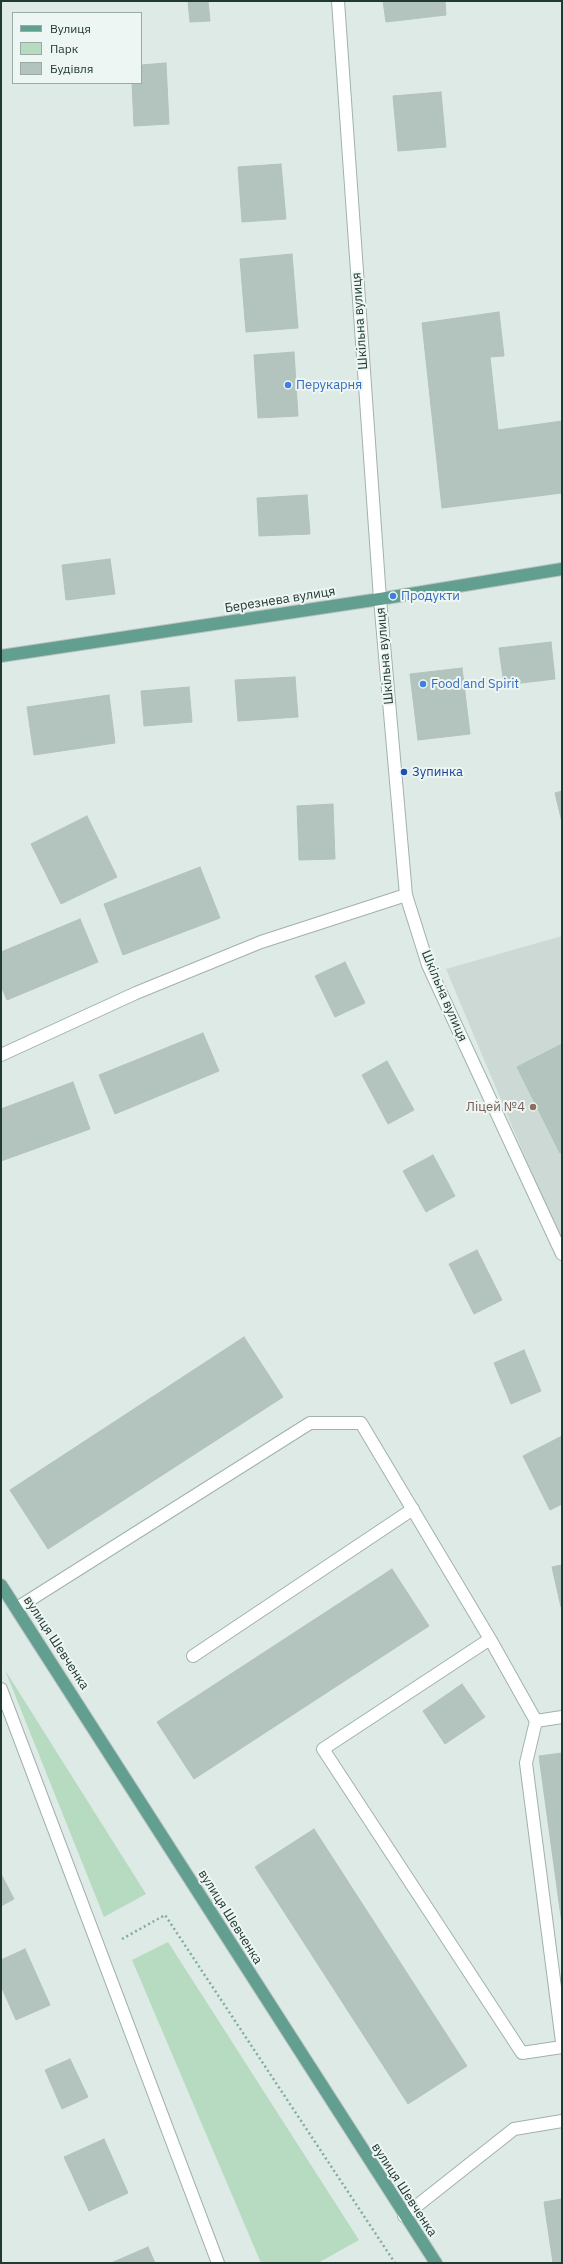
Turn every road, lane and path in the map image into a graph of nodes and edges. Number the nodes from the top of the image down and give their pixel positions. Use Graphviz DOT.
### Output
graph roads {
  1 [pos="338,1"];
  2 [pos="562,569"];
  3 [pos="380,599"];
  4 [pos="1,656"];
  5 [pos="406,895"];
  6 [pos="1,1055"];
  7 [pos="562,1254"];
  8 [pos="412,1509"];
  9 [pos="1,1585"];
  10 [pos="17,1608"];
  11 [pos="490,1639"];
  12 [pos="193,1656"];
  13 [pos="1,1689"];
  14 [pos="562,1717"];
  15 [pos="536,1721"];
  16 [pos="116,1942"];
  17 [pos="562,2042"];
  18 [pos="562,2047"];
  19 [pos="562,2121"];
  20 [pos="404,2216"];
  21 [pos="218,2263"];
  22 [pos="395,2263"];
  23 [pos="436,2263"];
  1 -- 3 [label="street, Шкільна вулиця"];
  2 -- 3 [label="main road, Березнева вулиця"];
  3 -- 4 [label="main road, Березнева вулиця"];
  3 -- 5 [label="street, Шкільна вулиця"];
  5 -- 6 [label="street"];
  5 -- 7 [label="street, Шкільна вулиця"];
  8 -- 10 [label="street"];
  8 -- 11 [label="street"];
  8 -- 12 [label="street"];
  9 -- 10 [label="main road, вулиця Шевченка"];
  10 -- 20 [label="main road, вулиця Шевченка"];
  11 -- 15 [label="street"];
  11 -- 18 [label="street"];
  13 -- 21 [label="street"];
  14 -- 15 [label="street"];
  15 -- 17 [label="street"];
  16 -- 22 [label="path"];
  19 -- 20 [label="street"];
  20 -- 23 [label="main road, вулиця Шевченка"];
}
